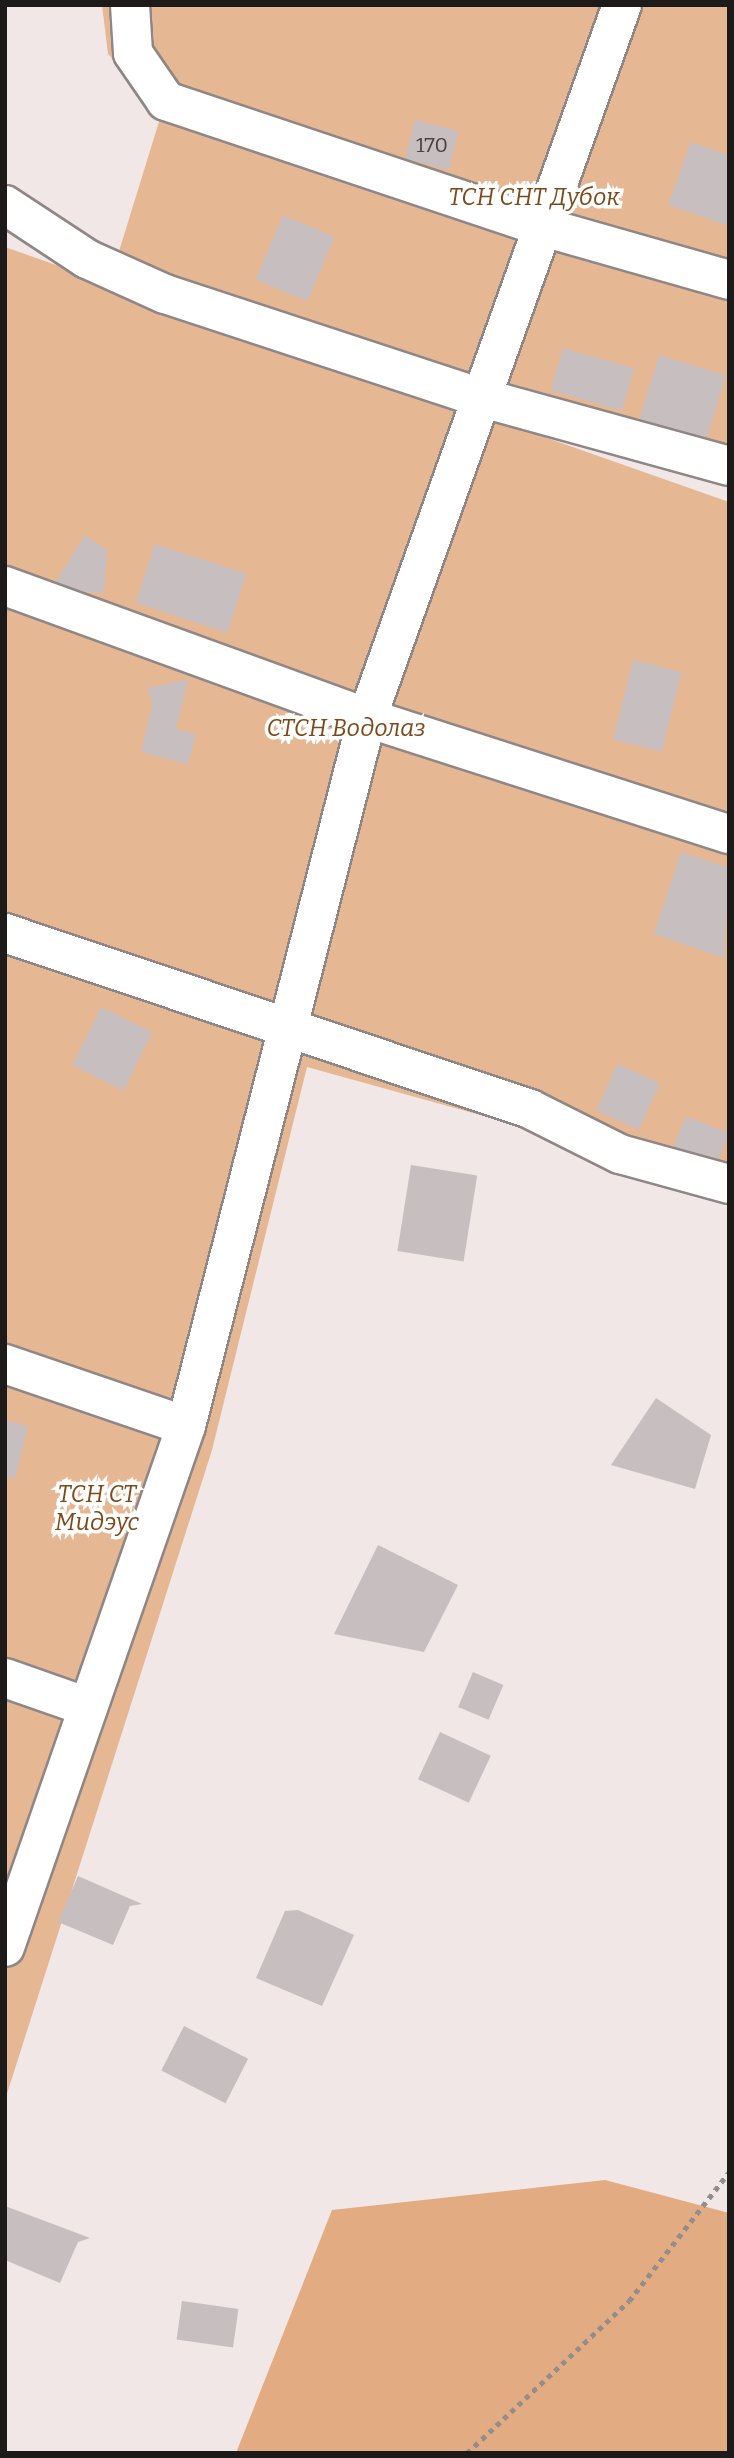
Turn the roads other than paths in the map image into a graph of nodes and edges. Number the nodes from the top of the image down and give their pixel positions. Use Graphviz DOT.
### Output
graph roads {
  1 [pos="130,5"];
  2 [pos="622,5"];
  3 [pos="5,205"];
  4 [pos="543,227"];
  5 [pos="729,281"];
  6 [pos="479,397"];
  7 [pos="729,466"];
  8 [pos="5,586"];
  9 [pos="367,718"];
  10 [pos="729,834"];
  11 [pos="5,933"];
  12 [pos="283,1030"];
  13 [pos="729,1184"];
  14 [pos="5,1364"];
  15 [pos="186,1426"];
  16 [pos="5,1678"];
  17 [pos="88,1707"];
  18 [pos="5,1947"];
  1 -- 4 [label="street"];
  2 -- 4 [label="street"];
  3 -- 6 [label="street"];
  4 -- 5 [label="street"];
  4 -- 6 [label="street"];
  6 -- 7 [label="street"];
  6 -- 9 [label="street"];
  8 -- 9 [label="street"];
  9 -- 10 [label="street"];
  9 -- 12 [label="street"];
  11 -- 12 [label="street"];
  12 -- 13 [label="street"];
  12 -- 15 [label="street"];
  14 -- 15 [label="street"];
  15 -- 17 [label="street"];
  16 -- 17 [label="street"];
  17 -- 18 [label="street"];
}
